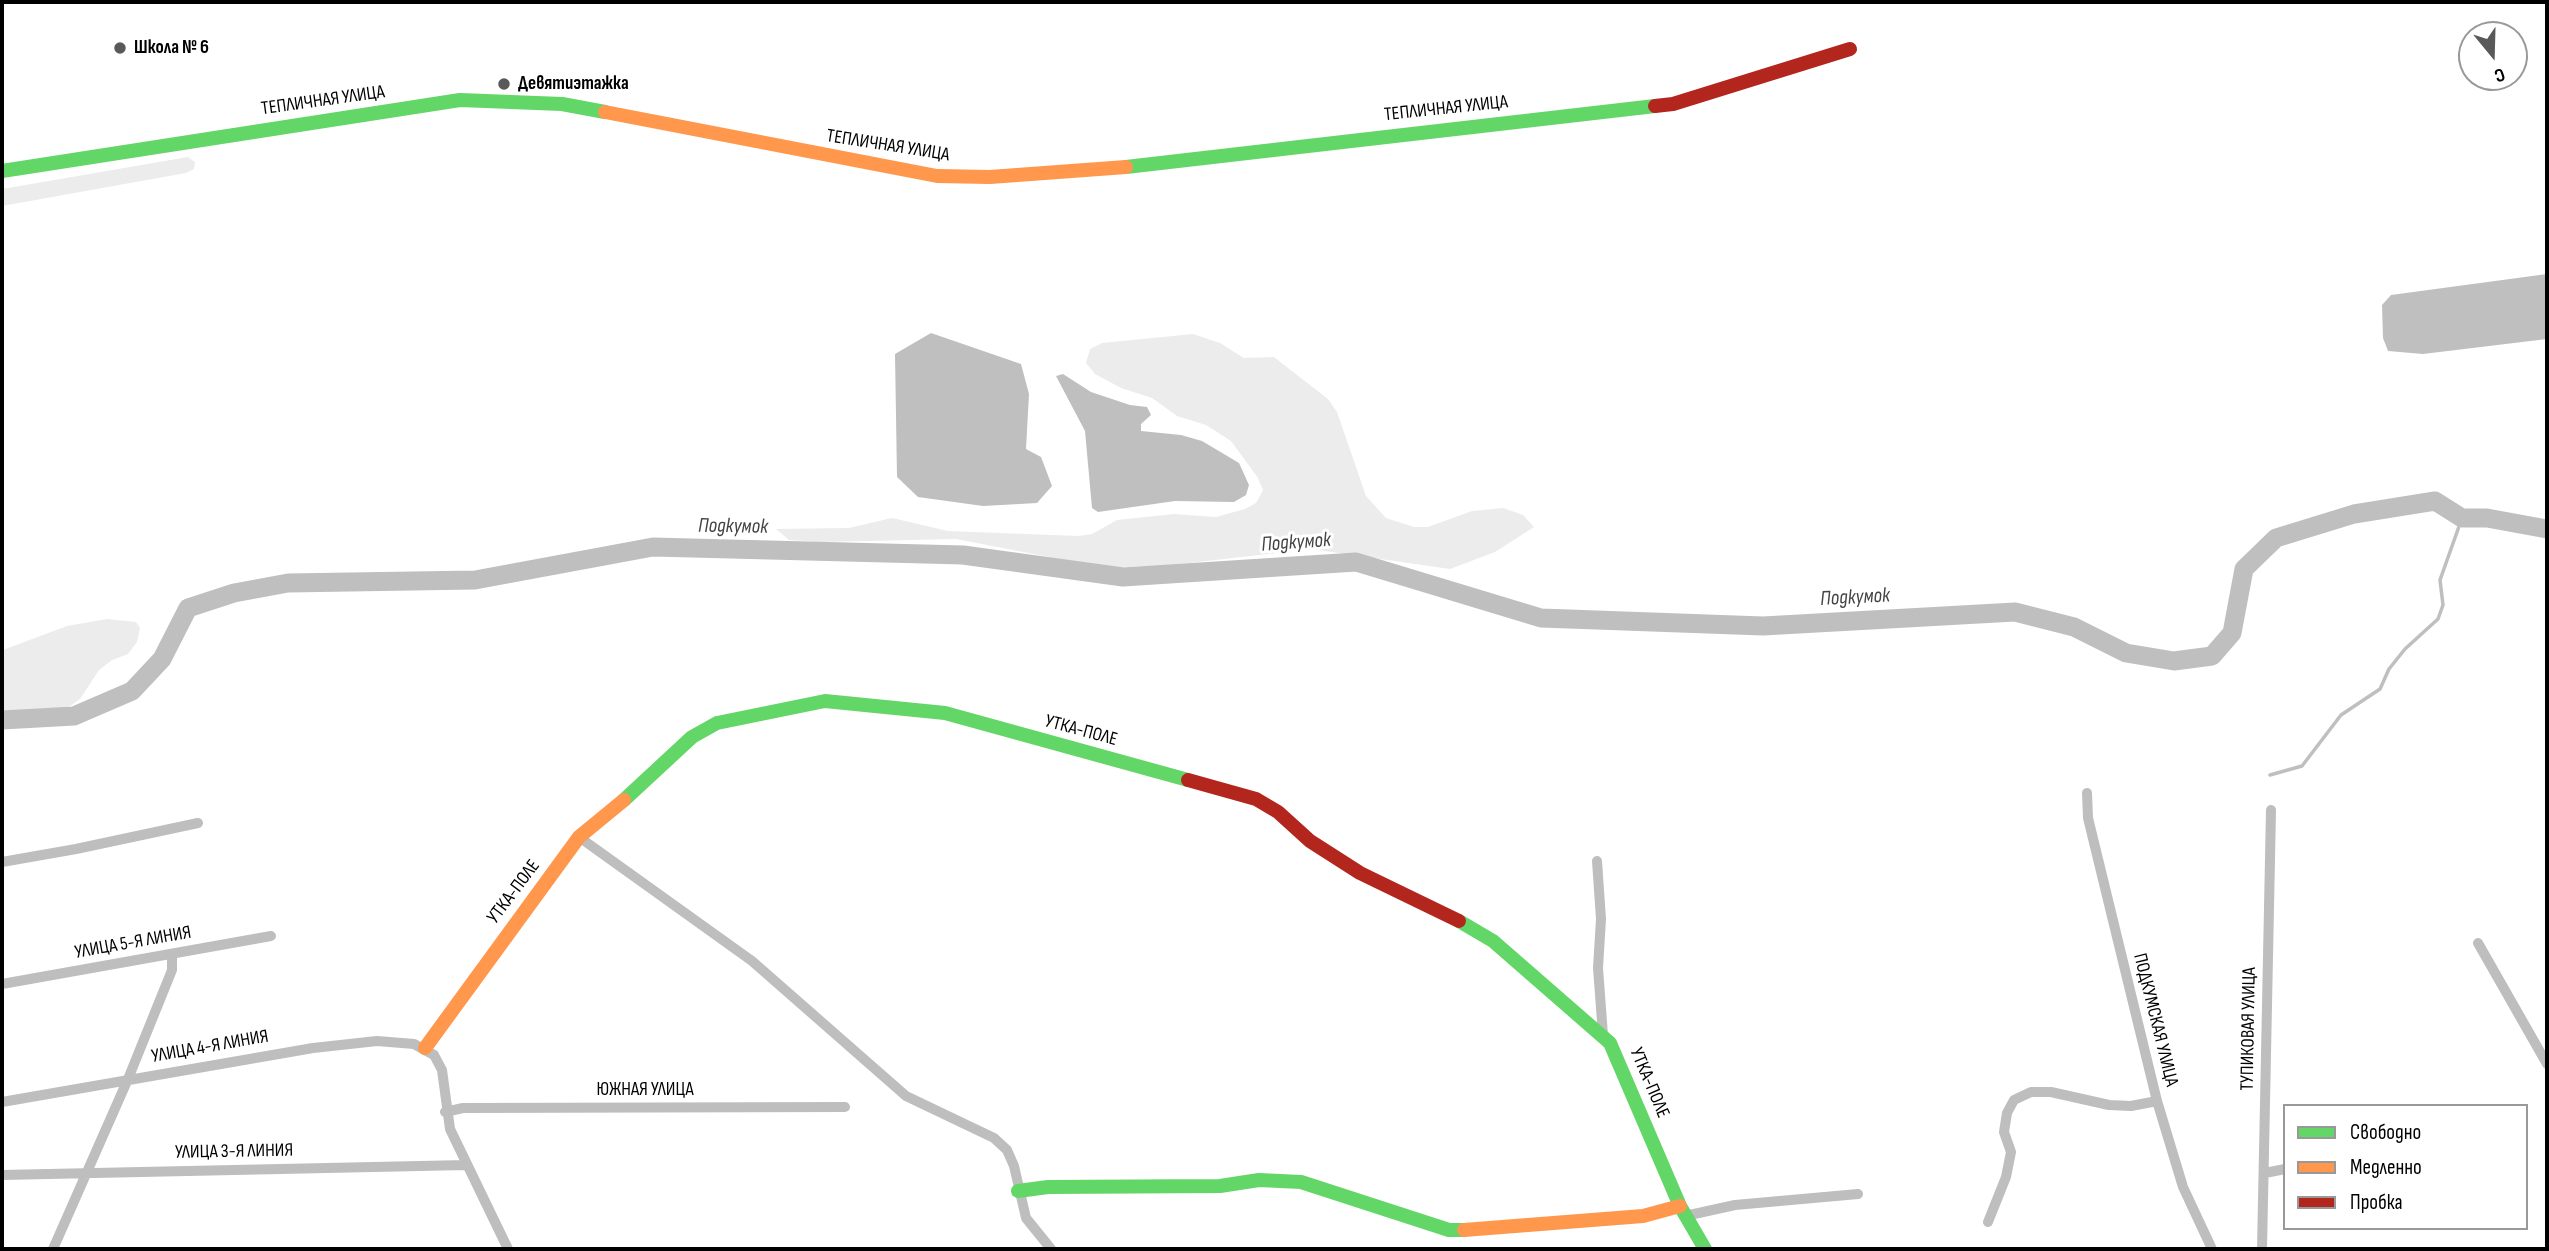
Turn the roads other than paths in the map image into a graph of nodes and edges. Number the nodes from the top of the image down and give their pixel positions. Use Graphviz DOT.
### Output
graph roads {
  1 [pos="1850,49"];
  2 [pos="2,171"];
  3 [pos="2087,793"];
  4 [pos="2271,810"];
  5 [pos="198,823"];
  6 [pos="579,837"];
  7 [pos="1598,861"];
  8 [pos="2,862"];
  9 [pos="271,936"];
  10 [pos="2478,943"];
  11 [pos="172,954"];
  12 [pos="2,984"];
  13 [pos="1603,1035"];
  14 [pos="425,1048"];
  15 [pos="2547,1065"];
  16 [pos="128,1079"];
  17 [pos="2157,1101"];
  18 [pos="2,1102"];
  19 [pos="845,1107"];
  20 [pos="445,1112"];
  21 [pos="466,1165"];
  22 [pos="2283,1168"];
  23 [pos="2265,1172"];
  24 [pos="86,1173"];
  25 [pos="2,1175"];
  26 [pos="1018,1191"];
  27 [pos="1858,1194"];
  28 [pos="1682,1211"];
  29 [pos="1988,1222"];
  30 [pos="53,1249"];
  31 [pos="508,1249"];
  32 [pos="1051,1249"];
  33 [pos="1705,1249"];
  34 [pos="2212,1249"];
  35 [pos="2262,1249"];
  1 -- 2 [label="street, ТЕПЛИЧНАЯ УЛИЦА"];
  3 -- 17 [label="street, ПОДКУМСКАЯ УЛИЦА"];
  4 -- 23 [label="street, ТУПИКОВАЯ УЛИЦА"];
  5 -- 8 [label="street"];
  6 -- 13 [label="street, УТКА-ПОЛЕ"];
  6 -- 14 [label="street, УТКА-ПОЛЕ"];
  6 -- 26 [label="street"];
  7 -- 13 [label="street"];
  9 -- 11 [label="street, УЛИЦА 5-Я ЛИНИЯ"];
  10 -- 15 [label="street"];
  11 -- 12 [label="street, УЛИЦА 5-Я ЛИНИЯ"];
  11 -- 16 [label="street"];
  13 -- 28 [label="street, УТКА-ПОЛЕ"];
  14 -- 16 [label="street, УЛИЦА 4-Я ЛИНИЯ"];
  14 -- 20 [label="street"];
  16 -- 18 [label="street, УЛИЦА 4-Я ЛИНИЯ"];
  16 -- 24 [label="street"];
  17 -- 29 [label="street"];
  17 -- 34 [label="street, ПОДКУМСКАЯ УЛИЦА"];
  19 -- 20 [label="street, ЮЖНАЯ УЛИЦА"];
  20 -- 21 [label="street"];
  21 -- 24 [label="street, УЛИЦА 3-Я ЛИНИЯ"];
  21 -- 31 [label="street"];
  22 -- 23 [label="street"];
  23 -- 35 [label="street, ТУПИКОВАЯ УЛИЦА"];
  24 -- 25 [label="street, УЛИЦА 3-Я ЛИНИЯ"];
  24 -- 30 [label="street"];
  26 -- 28 [label="street"];
  26 -- 32 [label="street"];
  27 -- 28 [label="street"];
  28 -- 33 [label="street, УТКА-ПОЛЕ"];
}
